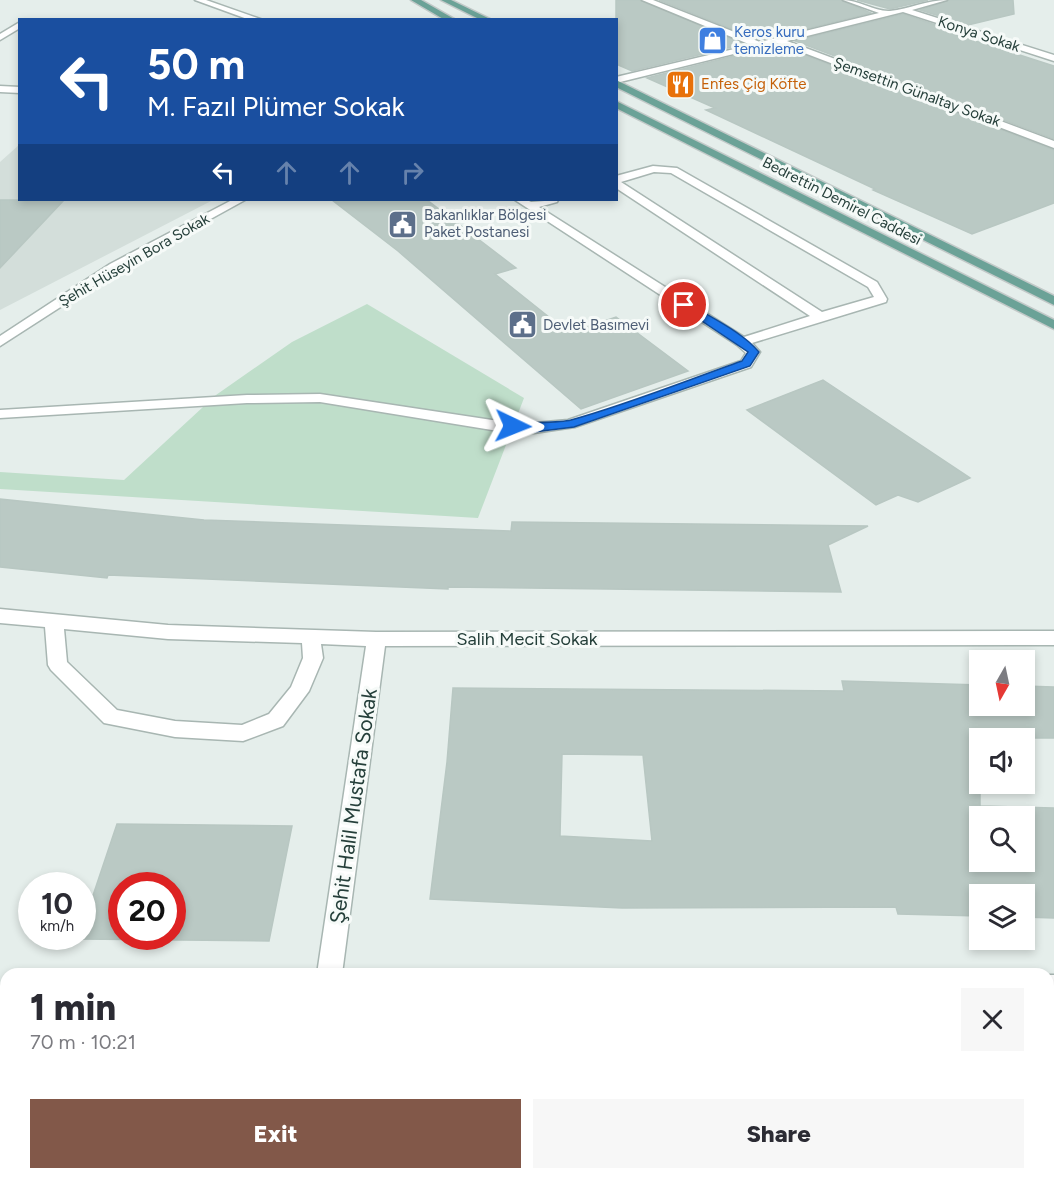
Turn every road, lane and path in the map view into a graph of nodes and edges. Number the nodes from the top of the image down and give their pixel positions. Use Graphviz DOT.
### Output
graph roads {
  1 [pos="198,0"];
  2 [pos="415,0"];
  3 [pos="445,0"];
  4 [pos="646,0"];
  5 [pos="848,0"];
  6 [pos="943,0"];
  7 [pos="903,10"];
  8 [pos="889,14"];
  9 [pos="253,18"];
  10 [pos="448,18"];
  11 [pos="484,18"];
  12 [pos="0,23"];
  13 [pos="18,24"];
  14 [pos="18,26"];
  15 [pos="0,39"];
  16 [pos="780,41"];
  17 [pos="762,46"];
  18 [pos="1053,56"];
  19 [pos="673,68"];
  20 [pos="618,72"];
  21 [pos="618,82"];
  22 [pos="618,83"];
  23 [pos="0,89"];
  24 [pos="18,90"];
  25 [pos="618,105"];
  26 [pos="1054,145"];
  27 [pos="618,180"];
  28 [pos="618,182"];
  29 [pos="237,201"];
  30 [pos="544,201"];
  31 [pos="526,203"];
  32 [pos="1054,302"];
  33 [pos="820,317"];
  34 [pos="1054,325"];
  35 [pos="0,342"];
  36 [pos="748,347"];
  37 [pos="0,414"];
  38 [pos="0,616"];
  39 [pos="54,622"];
  40 [pos="311,637"];
  41 [pos="1054,638"];
  42 [pos="376,639"];
  43 [pos="330,968"];
  1 -- 9 [label="street"];
  2 -- 10 [label="main road"];
  3 -- 11 [label="main road"];
  4 -- 17 [label="street"];
  5 -- 8 [label="street"];
  6 -- 7 [label="street"];
  7 -- 8 [label="street"];
  7 -- 18 [label="street, Konya Sokak"];
  8 -- 16 [label="street"];
  12 -- 13 [label="street"];
  14 -- 15 [label="street"];
  16 -- 17 [label="street"];
  16 -- 26 [label="street, Şemsettin Günaltay Sokak"];
  17 -- 19 [label="street"];
  19 -- 20 [label="street"];
  19 -- 21 [label="street"];
  22 -- 32 [label="main road, Bedrettin Demirel Caddesi"];
  23 -- 24 [label="street"];
  25 -- 34 [label="main road, Bedrettin Demirel Caddesi"];
  27 -- 33 [label="street"];
  28 -- 33 [label="street"];
  29 -- 35 [label="street, Şehit Hüseyin Bora Sokak"];
  30 -- 31 [label="street"];
  31 -- 36 [label="street"];
  33 -- 36 [label="street"];
  36 -- 37 [label="street"];
  38 -- 39 [label="street, Salih Mecit Sokak"];
  39 -- 40 [label="street, Salih Mecit Sokak"];
  39 -- 40 [label="street"];
  40 -- 42 [label="street, Salih Mecit Sokak"];
  41 -- 42 [label="street, Salih Mecit Sokak"];
  42 -- 43 [label="street, Şehit Halil Mustafa Sokak"];
}
